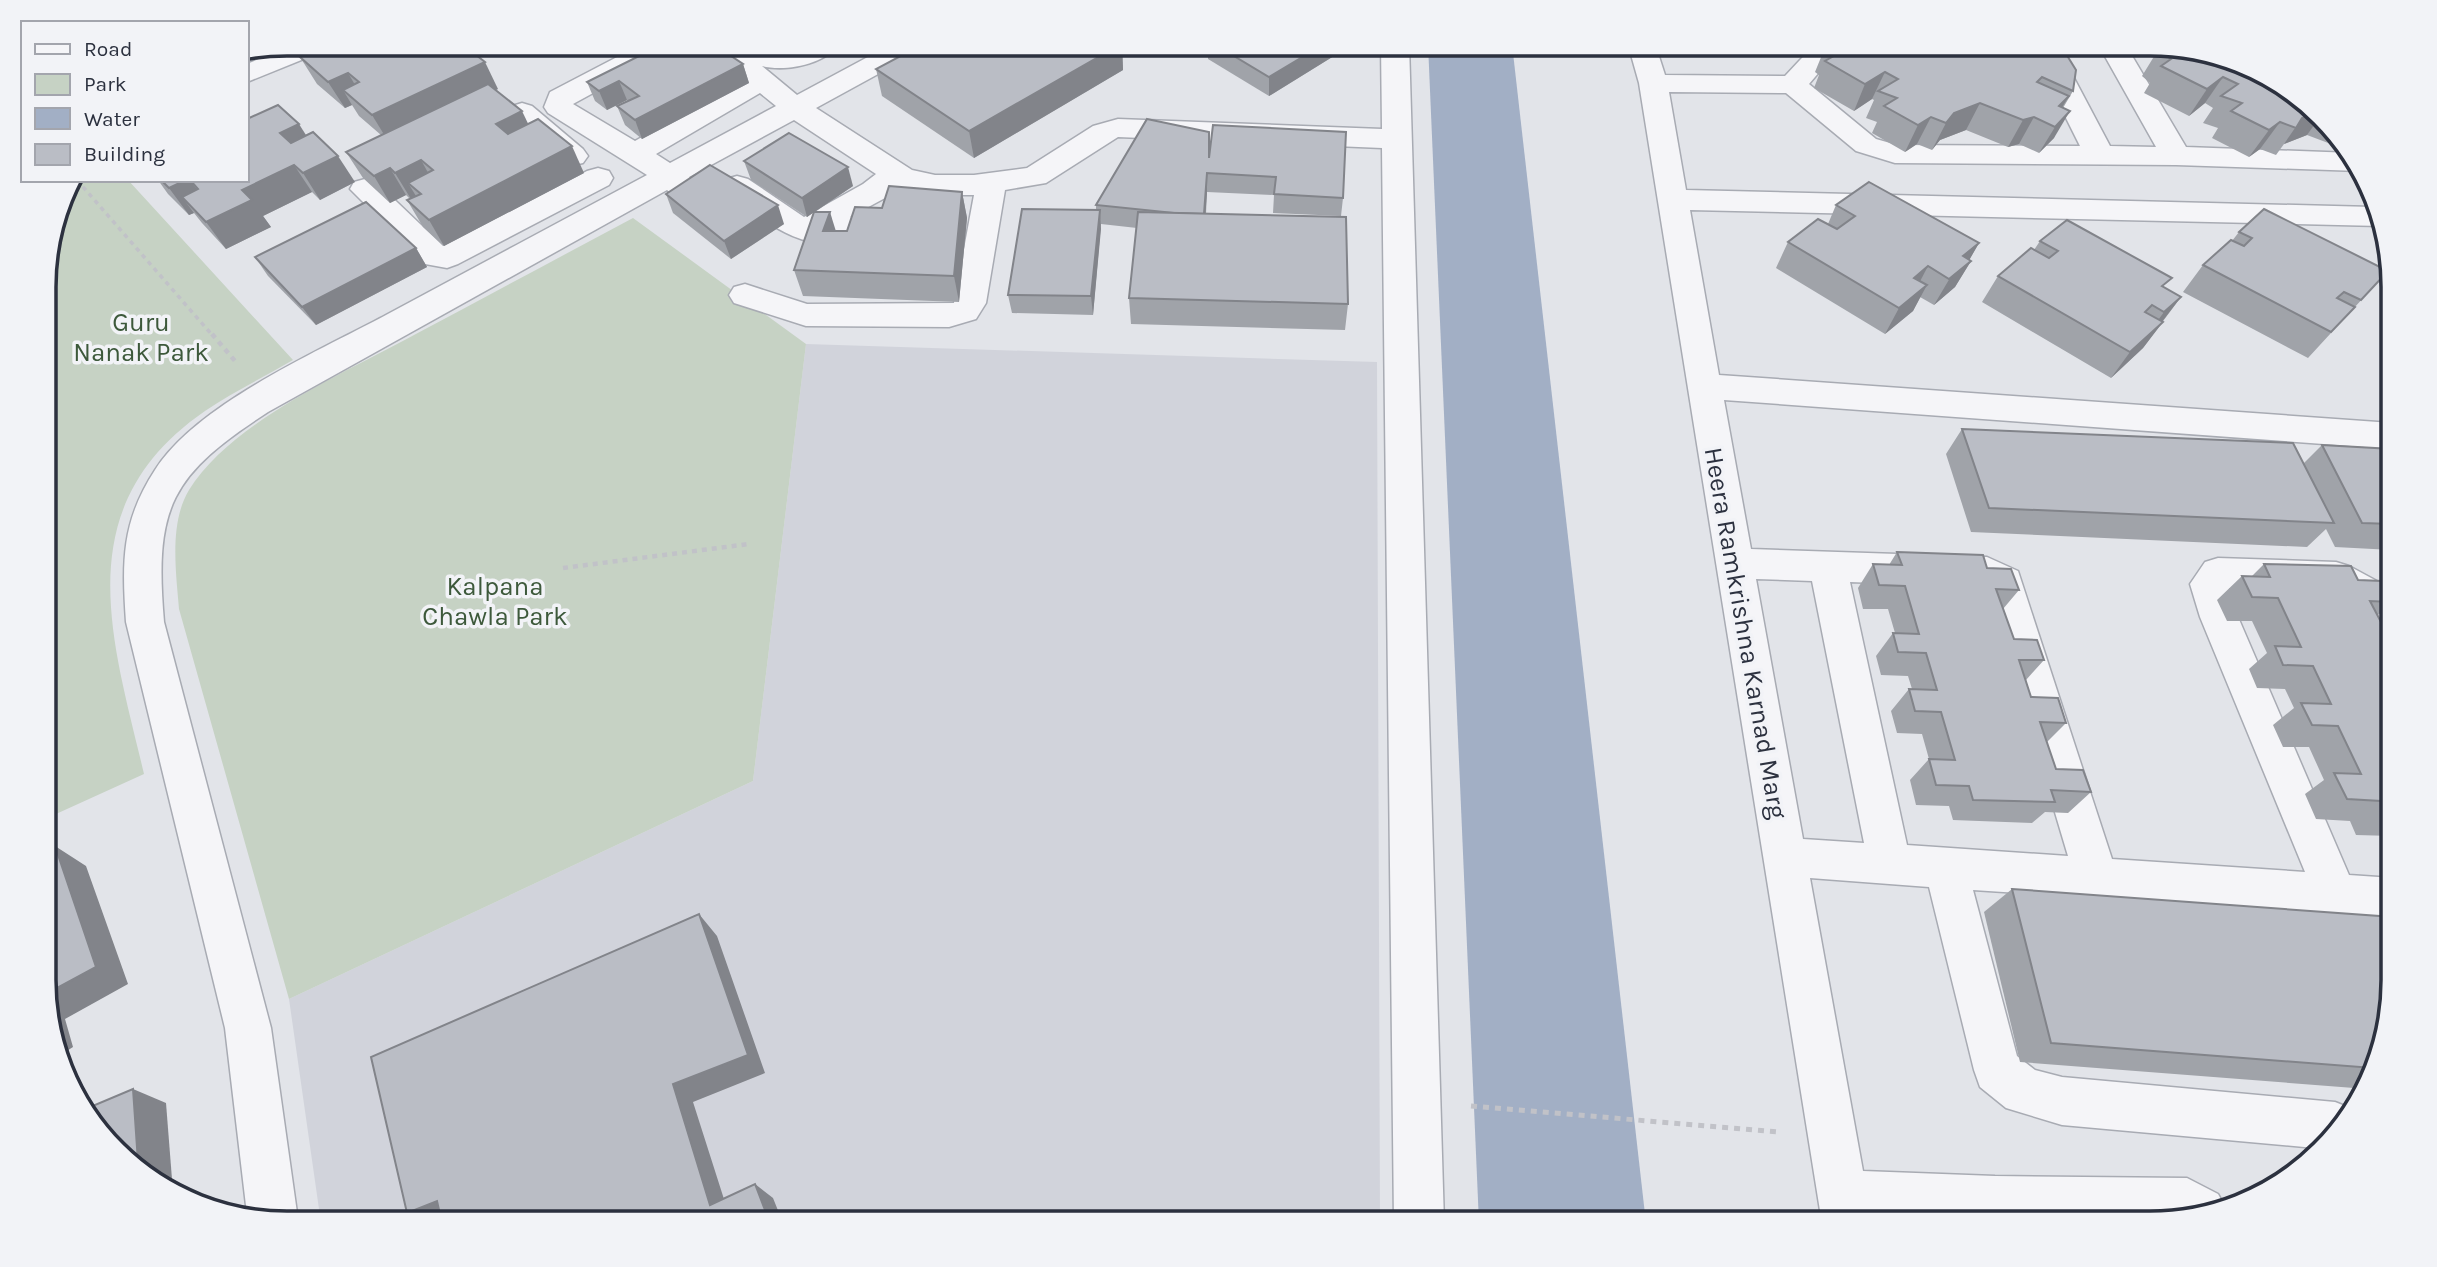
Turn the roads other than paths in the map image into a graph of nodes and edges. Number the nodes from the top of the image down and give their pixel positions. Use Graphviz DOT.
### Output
graph roads {
  1 [pos="288,56"];
  2 [pos="639,56"];
  3 [pos="732,56"];
  4 [pos="761,56"];
  5 [pos="798,56"];
  6 [pos="838,56"];
  7 [pos="890,56"];
  8 [pos="1395,56"];
  9 [pos="1645,56"];
  10 [pos="1819,56"];
  11 [pos="2049,56"];
  12 [pos="2119,56"];
  13 [pos="860,72"];
  14 [pos="248,74"];
  15 [pos="762,80"];
  16 [pos="1653,83"];
  17 [pos="1793,85"];
  18 [pos="522,112"];
  19 [pos="1397,139"];
  20 [pos="779,144"];
  21 [pos="633,155"];
  22 [pos="2101,156"];
  23 [pos="2176,156"];
  24 [pos="2344,163"];
  25 [pos="681,181"];
  26 [pos="991,182"];
  27 [pos="882,184"];
  28 [pos="365,189"];
  29 [pos="612,189"];
  30 [pos="1673,200"];
  31 [pos="984,216"];
  32 [pos="2369,217"];
  33 [pos="798,222"];
  34 [pos="745,295"];
  35 [pos="1704,386"];
  36 [pos="2381,435"];
  37 [pos="1734,563"];
  38 [pos="1828,566"];
  39 [pos="2381,611"];
  40 [pos="1784,857"];
  41 [pos="1890,864"];
  42 [pos="1946,867"];
  43 [pos="2096,878"];
  44 [pos="2336,894"];
  45 [pos="2381,897"];
  46 [pos="2329,1126"];
  47 [pos="2194,1207"];
  48 [pos="1844,1209"];
  49 [pos="272,1210"];
  50 [pos="1419,1211"];
  51 [pos="1946,1211"];
  52 [pos="2018,1211"];
  1 -- 14 [label="street"];
  2 -- 21 [label="street"];
  3 -- 15 [label="street"];
  4 -- 5 [label="street"];
  6 -- 13 [label="street"];
  7 -- 13 [label="street"];
  8 -- 19 [label="street"];
  9 -- 16 [label="street, Heera Ramkrishna Karnad Marg"];
  10 -- 17 [label="street"];
  11 -- 22 [label="street"];
  12 -- 23 [label="street"];
  13 -- 20 [label="street"];
  15 -- 20 [label="street"];
  15 -- 21 [label="street"];
  16 -- 17 [label="street"];
  16 -- 30 [label="street, Heera Ramkrishna Karnad Marg"];
  17 -- 22 [label="street"];
  18 -- 29 [label="street"];
  19 -- 26 [label="street"];
  19 -- 50 [label="street"];
  20 -- 25 [label="street"];
  20 -- 27 [label="street"];
  21 -- 25 [label="street"];
  22 -- 23 [label="street"];
  23 -- 24 [label="street"];
  25 -- 27 [label="street"];
  25 -- 29 [label="street"];
  26 -- 27 [label="street"];
  26 -- 31 [label="street"];
  27 -- 31 [label="street"];
  27 -- 33 [label="street"];
  28 -- 29 [label="street"];
  29 -- 49 [label="street"];
  30 -- 32 [label="street"];
  30 -- 35 [label="street, Heera Ramkrishna Karnad Marg"];
  31 -- 34 [label="street"];
  35 -- 36 [label="street"];
  35 -- 37 [label="street, Heera Ramkrishna Karnad Marg"];
  37 -- 38 [label="street"];
  37 -- 40 [label="street, Heera Ramkrishna Karnad Marg"];
  38 -- 41 [label="street"];
  38 -- 43 [label="street"];
  39 -- 44 [label="street"];
  40 -- 41 [label="street"];
  40 -- 48 [label="street, Heera Ramkrishna Karnad Marg"];
  41 -- 42 [label="street"];
  42 -- 43 [label="street"];
  42 -- 46 [label="street"];
  43 -- 44 [label="street"];
  44 -- 45 [label="street"];
  47 -- 52 [label="street"];
  48 -- 51 [label="street"];
}
